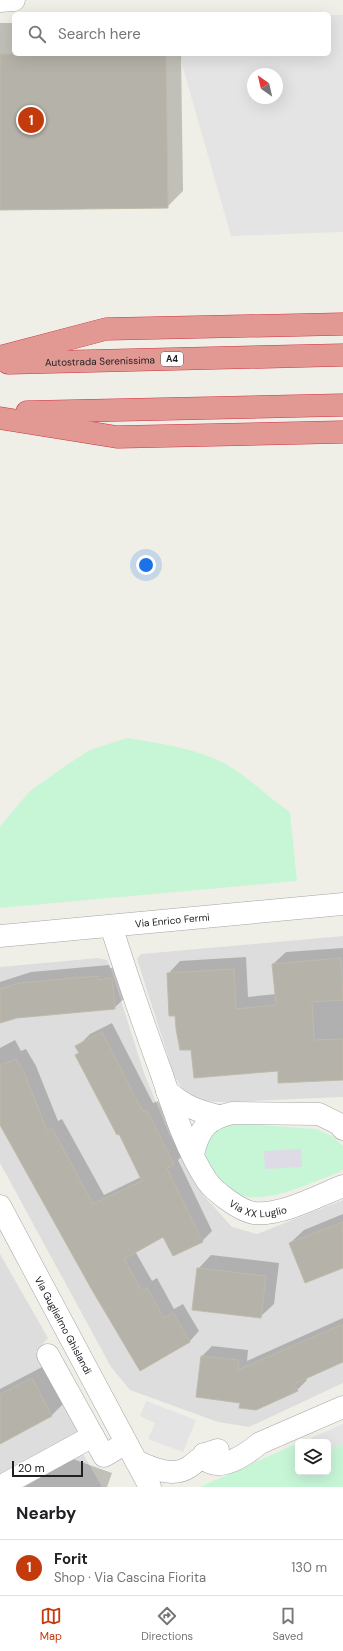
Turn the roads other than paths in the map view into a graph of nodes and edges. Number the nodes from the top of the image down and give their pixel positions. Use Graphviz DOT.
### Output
graph roads {
  1 [pos="14,0"];
  2 [pos="0,1"];
  3 [pos="343,324"];
  4 [pos="343,355"];
  5 [pos="0,357"];
  6 [pos="0,364"];
  7 [pos="343,405"];
  8 [pos="0,413"];
  9 [pos="0,418"];
  10 [pos="343,432"];
  11 [pos="343,904"];
  12 [pos="111,926"];
  13 [pos="0,935"];
  14 [pos="167,1091"];
  15 [pos="218,1116"];
  16 [pos="343,1129"];
  17 [pos="193,1154"];
  18 [pos="343,1186"];
  19 [pos="0,1206"];
  20 [pos="48,1355"];
  21 [pos="343,1407"];
  22 [pos="93,1436"];
  23 [pos="131,1452"];
  24 [pos="7,1483"];
  25 [pos="150,1487"];
  1 -- 2 [label="street"];
  3 -- 5 [label="highway"];
  4 -- 6 [label="highway, Autostrada Serenissima / A4"];
  7 -- 8 [label="highway"];
  9 -- 10 [label="highway"];
  11 -- 12 [label="street, Via Enrico Fermi"];
  12 -- 13 [label="street, Via Enrico Fermi"];
  12 -- 14 [label="street, Via XX Luglio"];
  14 -- 15 [label="street"];
  14 -- 17 [label="street, Via XX Luglio"];
  15 -- 16 [label="street"];
  15 -- 17 [label="street"];
  17 -- 18 [label="street, Via XX Luglio"];
  19 -- 23 [label="street, Via Guglielmo Ghislandi"];
  20 -- 22 [label="street"];
  21 -- 23 [label="street"];
  22 -- 23 [label="street"];
  22 -- 24 [label="street"];
  23 -- 25 [label="street, Via Guglielmo Ghislandi"];
}
